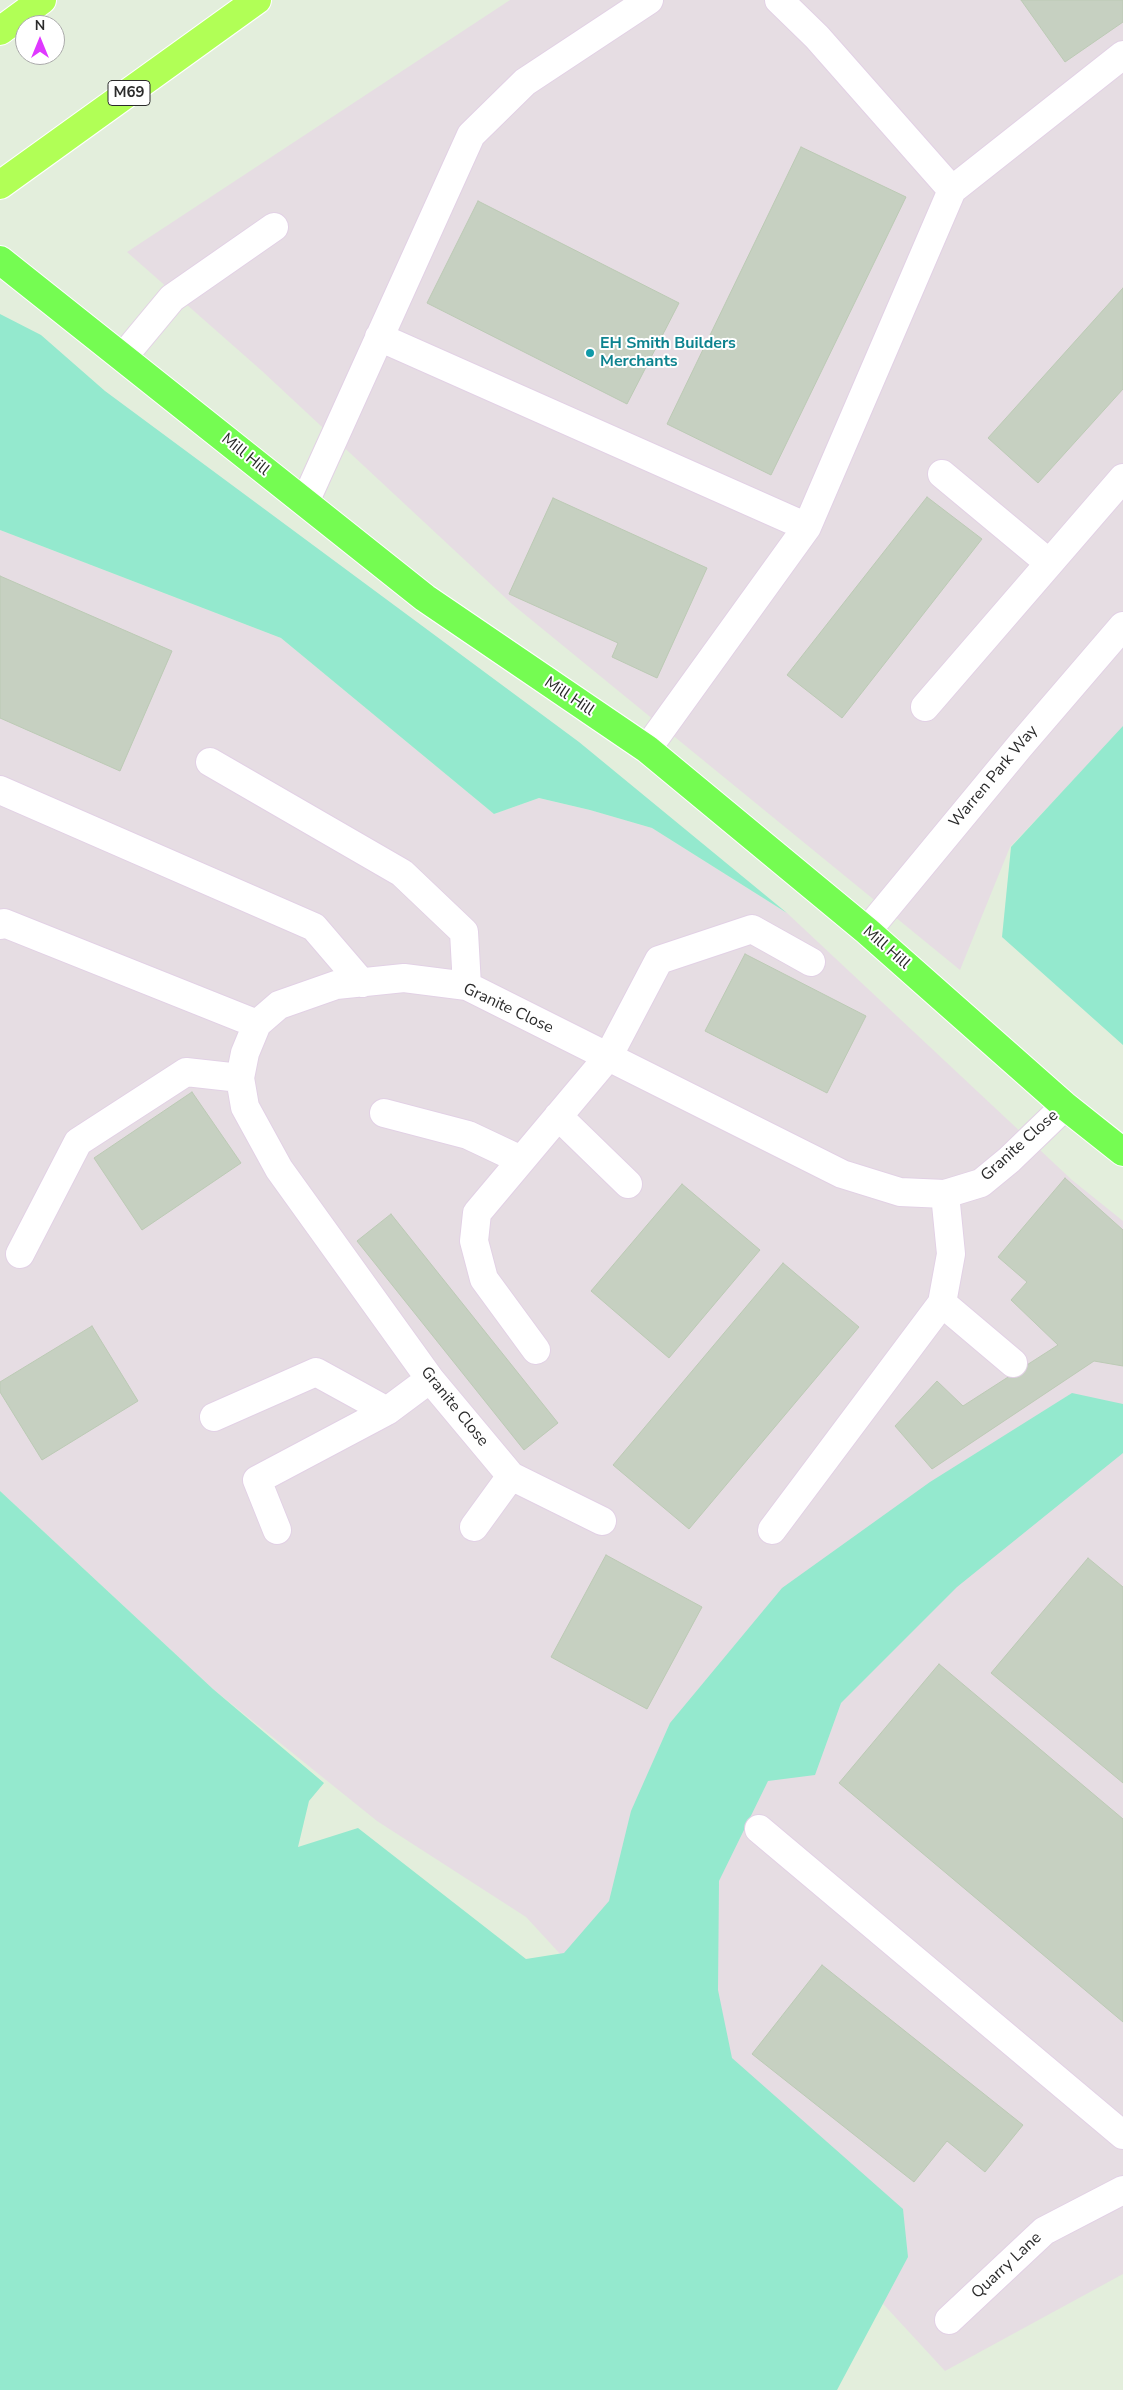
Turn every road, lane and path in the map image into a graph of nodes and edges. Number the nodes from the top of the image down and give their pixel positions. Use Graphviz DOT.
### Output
graph roads {
  1 [pos="42,0"];
  2 [pos="257,0"];
  3 [pos="649,0"];
  4 [pos="779,0"];
  5 [pos="0,31"];
  6 [pos="1123,55"];
  7 [pos="0,186"];
  8 [pos="952,190"];
  9 [pos="274,227"];
  10 [pos="0,260"];
  11 [pos="380,337"];
  12 [pos="123,357"];
  13 [pos="942,474"];
  14 [pos="1123,478"];
  15 [pos="305,502"];
  16 [pos="807,527"];
  17 [pos="1049,563"];
  18 [pos="1123,626"];
  19 [pos="924,707"];
  20 [pos="647,750"];
  21 [pos="210,762"];
  22 [pos="0,790"];
  23 [pos="0,925"];
  24 [pos="868,931"];
  25 [pos="811,962"];
  26 [pos="362,983"];
  27 [pos="467,986"];
  28 [pos="257,1024"];
  29 [pos="608,1057"];
  30 [pos="240,1078"];
  31 [pos="1065,1106"];
  32 [pos="384,1114"];
  33 [pos="558,1116"];
  34 [pos="1123,1152"];
  35 [pos="521,1160"];
  36 [pos="628,1184"];
  37 [pos="945,1194"];
  38 [pos="20,1254"];
  39 [pos="942,1303"];
  40 [pos="536,1350"];
  41 [pos="1013,1363"];
  42 [pos="430,1379"];
  43 [pos="386,1411"];
  44 [pos="214,1417"];
  45 [pos="511,1476"];
  46 [pos="602,1521"];
  47 [pos="474,1527"];
  48 [pos="276,1530"];
  49 [pos="772,1530"];
  50 [pos="759,1829"];
  51 [pos="1123,2135"];
  52 [pos="1123,2190"];
  53 [pos="949,2320"];
  1 -- 5 [label="highway"];
  2 -- 7 [label="highway, M69"];
  3 -- 11 [label="street"];
  4 -- 8 [label="street"];
  6 -- 8 [label="street"];
  8 -- 16 [label="street"];
  9 -- 12 [label="street"];
  10 -- 12 [label="main road, Mill Hill"];
  11 -- 15 [label="street"];
  11 -- 16 [label="street"];
  12 -- 15 [label="main road, Mill Hill"];
  13 -- 17 [label="street"];
  14 -- 17 [label="street"];
  15 -- 20 [label="main road, Mill Hill"];
  16 -- 20 [label="street"];
  17 -- 19 [label="street"];
  18 -- 24 [label="street, Warren Park Way"];
  20 -- 24 [label="main road, Mill Hill"];
  21 -- 27 [label="street"];
  22 -- 26 [label="street"];
  23 -- 28 [label="street"];
  24 -- 31 [label="main road, Mill Hill"];
  25 -- 29 [label="street"];
  26 -- 27 [label="street, Granite Close"];
  26 -- 28 [label="street, Granite Close"];
  27 -- 29 [label="street, Granite Close"];
  28 -- 30 [label="street, Granite Close"];
  29 -- 33 [label="street"];
  29 -- 37 [label="street, Granite Close"];
  30 -- 38 [label="street"];
  30 -- 42 [label="street, Granite Close"];
  31 -- 34 [label="main road, Mill Hill"];
  31 -- 37 [label="street, Granite Close"];
  32 -- 35 [label="street"];
  33 -- 35 [label="street"];
  33 -- 36 [label="street"];
  35 -- 40 [label="street"];
  37 -- 39 [label="street"];
  39 -- 41 [label="street"];
  39 -- 49 [label="street"];
  42 -- 43 [label="street"];
  42 -- 45 [label="street, Granite Close"];
  43 -- 44 [label="street"];
  43 -- 48 [label="street"];
  45 -- 46 [label="street"];
  45 -- 47 [label="street"];
  50 -- 51 [label="street"];
  52 -- 53 [label="street, Quarry Lane"];
}
